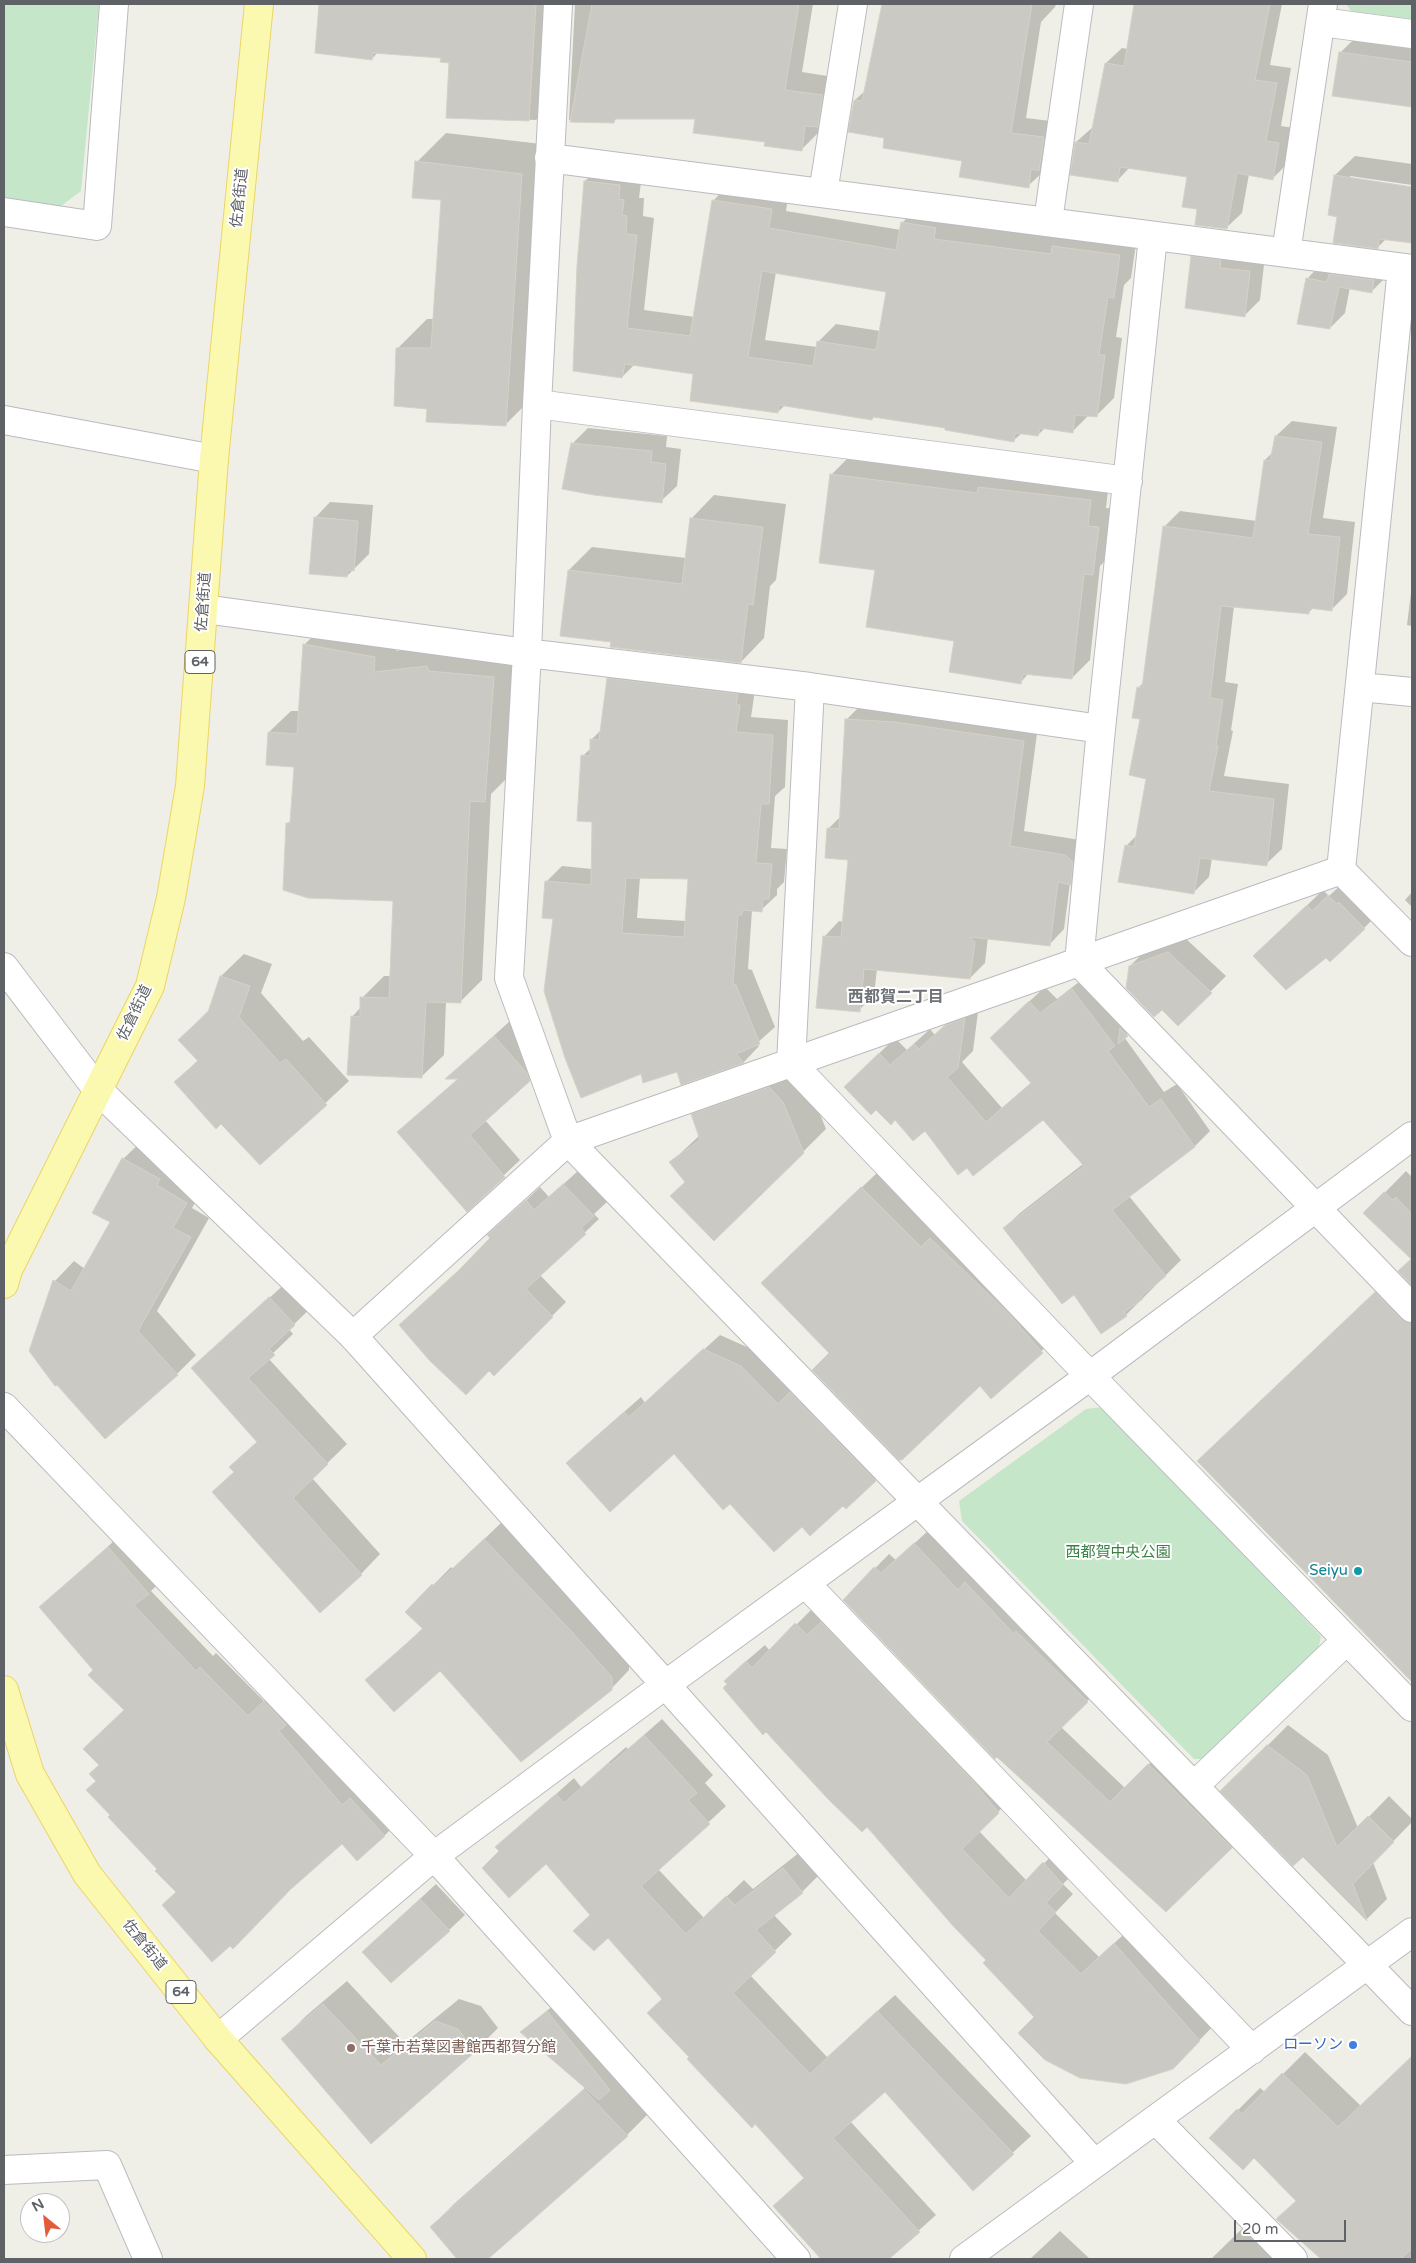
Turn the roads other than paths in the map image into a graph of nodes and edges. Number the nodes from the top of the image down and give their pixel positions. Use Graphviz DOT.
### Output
graph roads {
  1 [pos="114,4"];
  2 [pos="258,4"];
  3 [pos="558,4"];
  4 [pos="853,4"];
  5 [pos="1079,4"];
  6 [pos="1322,13"];
  7 [pos="1412,34"];
  8 [pos="549,158"];
  9 [pos="823,192"];
  10 [pos="4,212"];
  11 [pos="1048,221"];
  12 [pos="1153,237"];
  13 [pos="1286,253"];
  14 [pos="1407,269"];
  15 [pos="537,404"];
  16 [pos="4,420"];
  17 [pos="214,459"];
  18 [pos="1128,481"];
  19 [pos="204,609"];
  20 [pos="527,653"];
  21 [pos="1360,687"];
  22 [pos="810,688"];
  23 [pos="1412,692"];
  24 [pos="1101,729"];
  25 [pos="1341,870"];
  26 [pos="1412,942"];
  27 [pos="1079,962"];
  28 [pos="4,967"];
  29 [pos="791,1063"];
  30 [pos="97,1089"];
  31 [pos="1412,1136"];
  32 [pos="568,1141"];
  33 [pos="1315,1207"];
  34 [pos="4,1284"];
  35 [pos="1412,1308"];
  36 [pos="353,1336"];
  37 [pos="1090,1376"];
  38 [pos="4,1407"];
  39 [pos="918,1501"];
  40 [pos="805,1583"];
  41 [pos="1347,1640"];
  42 [pos="665,1685"];
  43 [pos="4,1690"];
  44 [pos="1412,1707"];
  45 [pos="1194,1786"];
  46 [pos="434,1856"];
  47 [pos="1412,1932"];
  48 [pos="1368,1965"];
  49 [pos="1412,2011"];
  50 [pos="218,2039"];
  51 [pos="1252,2050"];
  52 [pos="1156,2120"];
  53 [pos="1094,2163"];
  54 [pos="4,2170"];
  55 [pos="148,2259"];
  56 [pos="412,2259"];
  57 [pos="796,2259"];
  58 [pos="964,2259"];
  59 [pos="1293,2259"];
  1 -- 10 [label="street"];
  2 -- 17 [label="main road, 佐倉街道 / 64"];
  3 -- 8 [label="street"];
  4 -- 9 [label="street"];
  5 -- 11 [label="street"];
  6 -- 7 [label="street"];
  6 -- 13 [label="street"];
  8 -- 9 [label="street"];
  8 -- 15 [label="street"];
  9 -- 11 [label="street"];
  11 -- 12 [label="street"];
  12 -- 13 [label="street"];
  12 -- 18 [label="street"];
  13 -- 14 [label="street"];
  14 -- 21 [label="street"];
  15 -- 18 [label="street"];
  15 -- 20 [label="street"];
  16 -- 17 [label="street"];
  17 -- 19 [label="main road, 佐倉街道 / 64"];
  18 -- 24 [label="street"];
  19 -- 20 [label="street"];
  19 -- 30 [label="main road, 佐倉街道 / 64"];
  20 -- 22 [label="street"];
  20 -- 32 [label="street"];
  21 -- 23 [label="street"];
  21 -- 25 [label="street"];
  22 -- 24 [label="street"];
  22 -- 29 [label="street"];
  24 -- 27 [label="street"];
  25 -- 26 [label="street"];
  25 -- 27 [label="street"];
  27 -- 29 [label="street"];
  27 -- 33 [label="street"];
  28 -- 30 [label="street"];
  29 -- 32 [label="street"];
  29 -- 37 [label="street"];
  30 -- 34 [label="main road, 佐倉街道 / 64"];
  30 -- 36 [label="street"];
  31 -- 33 [label="street"];
  32 -- 36 [label="street"];
  32 -- 39 [label="street"];
  33 -- 35 [label="street"];
  33 -- 37 [label="street"];
  36 -- 42 [label="street"];
  37 -- 39 [label="street"];
  37 -- 41 [label="street"];
  38 -- 46 [label="street"];
  39 -- 40 [label="street"];
  39 -- 45 [label="street"];
  40 -- 42 [label="street"];
  40 -- 51 [label="street"];
  41 -- 44 [label="street"];
  41 -- 45 [label="street"];
  42 -- 46 [label="street"];
  42 -- 53 [label="street"];
  43 -- 50 [label="main road, 佐倉街道 / 64"];
  45 -- 48 [label="street"];
  46 -- 50 [label="street"];
  46 -- 57 [label="street"];
  47 -- 48 [label="street"];
  48 -- 49 [label="street"];
  48 -- 51 [label="street"];
  50 -- 56 [label="main road, 佐倉街道 / 64"];
  51 -- 52 [label="street"];
  52 -- 53 [label="street"];
  52 -- 59 [label="street"];
  53 -- 58 [label="street"];
  54 -- 55 [label="street"];
}
